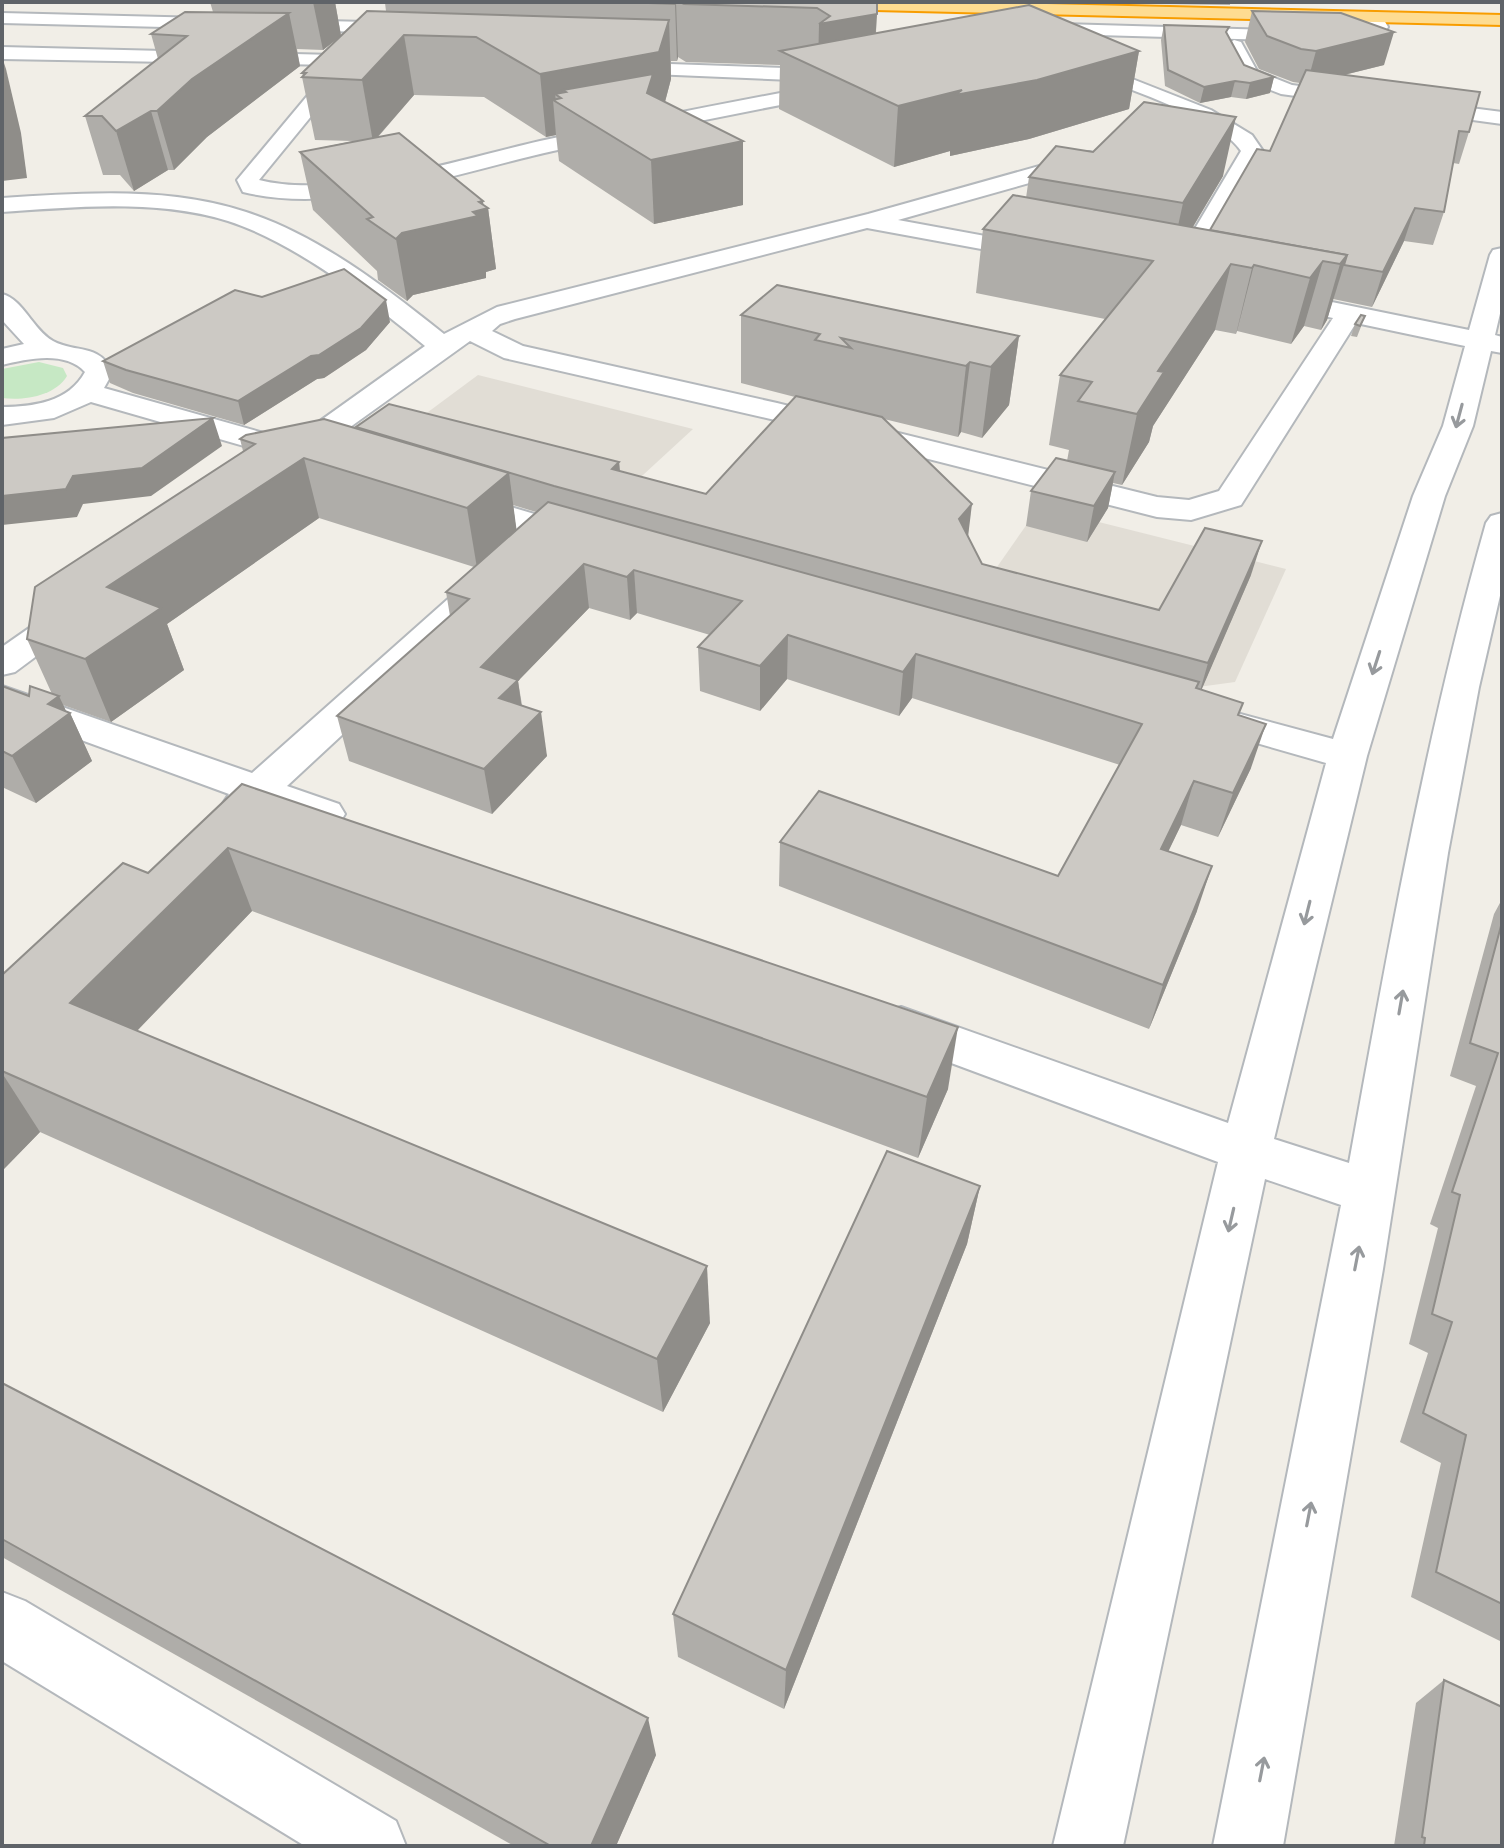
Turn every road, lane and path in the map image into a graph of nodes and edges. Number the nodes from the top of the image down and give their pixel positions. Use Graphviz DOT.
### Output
graph roads {
  1 [pos="16,2"];
  2 [pos="747,2"];
  3 [pos="1139,2"];
  4 [pos="2,10"];
  5 [pos="1502,10"];
  6 [pos="1374,17"];
  7 [pos="2,18"];
  8 [pos="1436,18"];
  9 [pos="1502,20"];
  10 [pos="431,28"];
  11 [pos="1009,28"];
  12 [pos="1502,33"];
  13 [pos="1234,46"];
  14 [pos="2,53"];
  15 [pos="1060,58"];
  16 [pos="348,59"];
  17 [pos="395,61"];
  18 [pos="598,68"];
  19 [pos="1502,118"];
  20 [pos="1240,133"];
  21 [pos="1194,138"];
  22 [pos="1111,153"];
  23 [pos="2,205"];
  24 [pos="867,221"];
  25 [pos="1502,255"];
  26 [pos="1070,258"];
  27 [pos="1147,273"];
  28 [pos="1178,279"];
  29 [pos="1209,285"];
  30 [pos="1256,294"];
  31 [pos="2,302"];
  32 [pos="1349,313"];
  33 [pos="479,324"];
  34 [pos="1490,343"];
  35 [pos="442,346"];
  36 [pos="47,350"];
  37 [pos="2,357"];
  38 [pos="86,392"];
  39 [pos="5,417"];
  40 [pos="296,452"];
  41 [pos="340,466"];
  42 [pos="258,480"];
  43 [pos="428,493"];
  44 [pos="1502,523"];
  45 [pos="546,529"];
  46 [pos="607,546"];
  47 [pos="104,590"];
  48 [pos="2,664"];
  49 [pos="2,698"];
  50 [pos="1176,708"];
  51 [pos="1347,756"];
  52 [pos="259,790"];
  53 [pos="364,828"];
  54 [pos="212,832"];
  55 [pos="857,1009"];
  56 [pos="1246,1151"];
  57 [pos="1369,1192"];
  58 [pos="2,1624"];
  59 [pos="371,1846"];
  60 [pos="1088,1846"];
  61 [pos="1248,1846"];
  1 -- 4 [label="street"];
  2 -- 6 [label="highway"];
  3 -- 5 [label="highway"];
  6 -- 8 [label="highway"];
  6 -- 11 [label="street"];
  7 -- 10 [label="street"];
  8 -- 9 [label="highway"];
  8 -- 12 [label="highway"];
  13 -- 19 [label="street"];
  14 -- 16 [label="street"];
  15 -- 20 [label="street"];
  16 -- 17 [label="street"];
  16 -- 18 [label="street"];
  20 -- 21 [label="street"];
  20 -- 28 [label="street"];
  22 -- 24 [label="street"];
  23 -- 35 [label="street"];
  24 -- 26 [label="street"];
  24 -- 33 [label="street"];
  25 -- 34 [label="street"];
  27 -- 28 [label="street"];
  28 -- 29 [label="street"];
  30 -- 32 [label="street"];
  31 -- 36 [label="street"];
  32 -- 33 [label="street"];
  32 -- 34 [label="street"];
  33 -- 35 [label="street"];
  34 -- 51 [label="street, one-way"];
  35 -- 40 [label="street"];
  36 -- 37 [label="street"];
  36 -- 38 [label="street"];
  38 -- 39 [label="street"];
  38 -- 40 [label="street"];
  40 -- 41 [label="street"];
  40 -- 42 [label="street"];
  43 -- 45 [label="street"];
  57 -- 44 [label="street, one-way"];
  45 -- 46 [label="street"];
  45 -- 52 [label="street"];
  47 -- 48 [label="street"];
  49 -- 52 [label="street"];
  50 -- 51 [label="street"];
  51 -- 56 [label="street, one-way"];
  52 -- 53 [label="street"];
  52 -- 54 [label="street"];
  55 -- 56 [label="street"];
  56 -- 57 [label="street"];
  56 -- 60 [label="street, one-way"];
  61 -- 57 [label="street, one-way"];
  58 -- 59 [label="street"];
}
